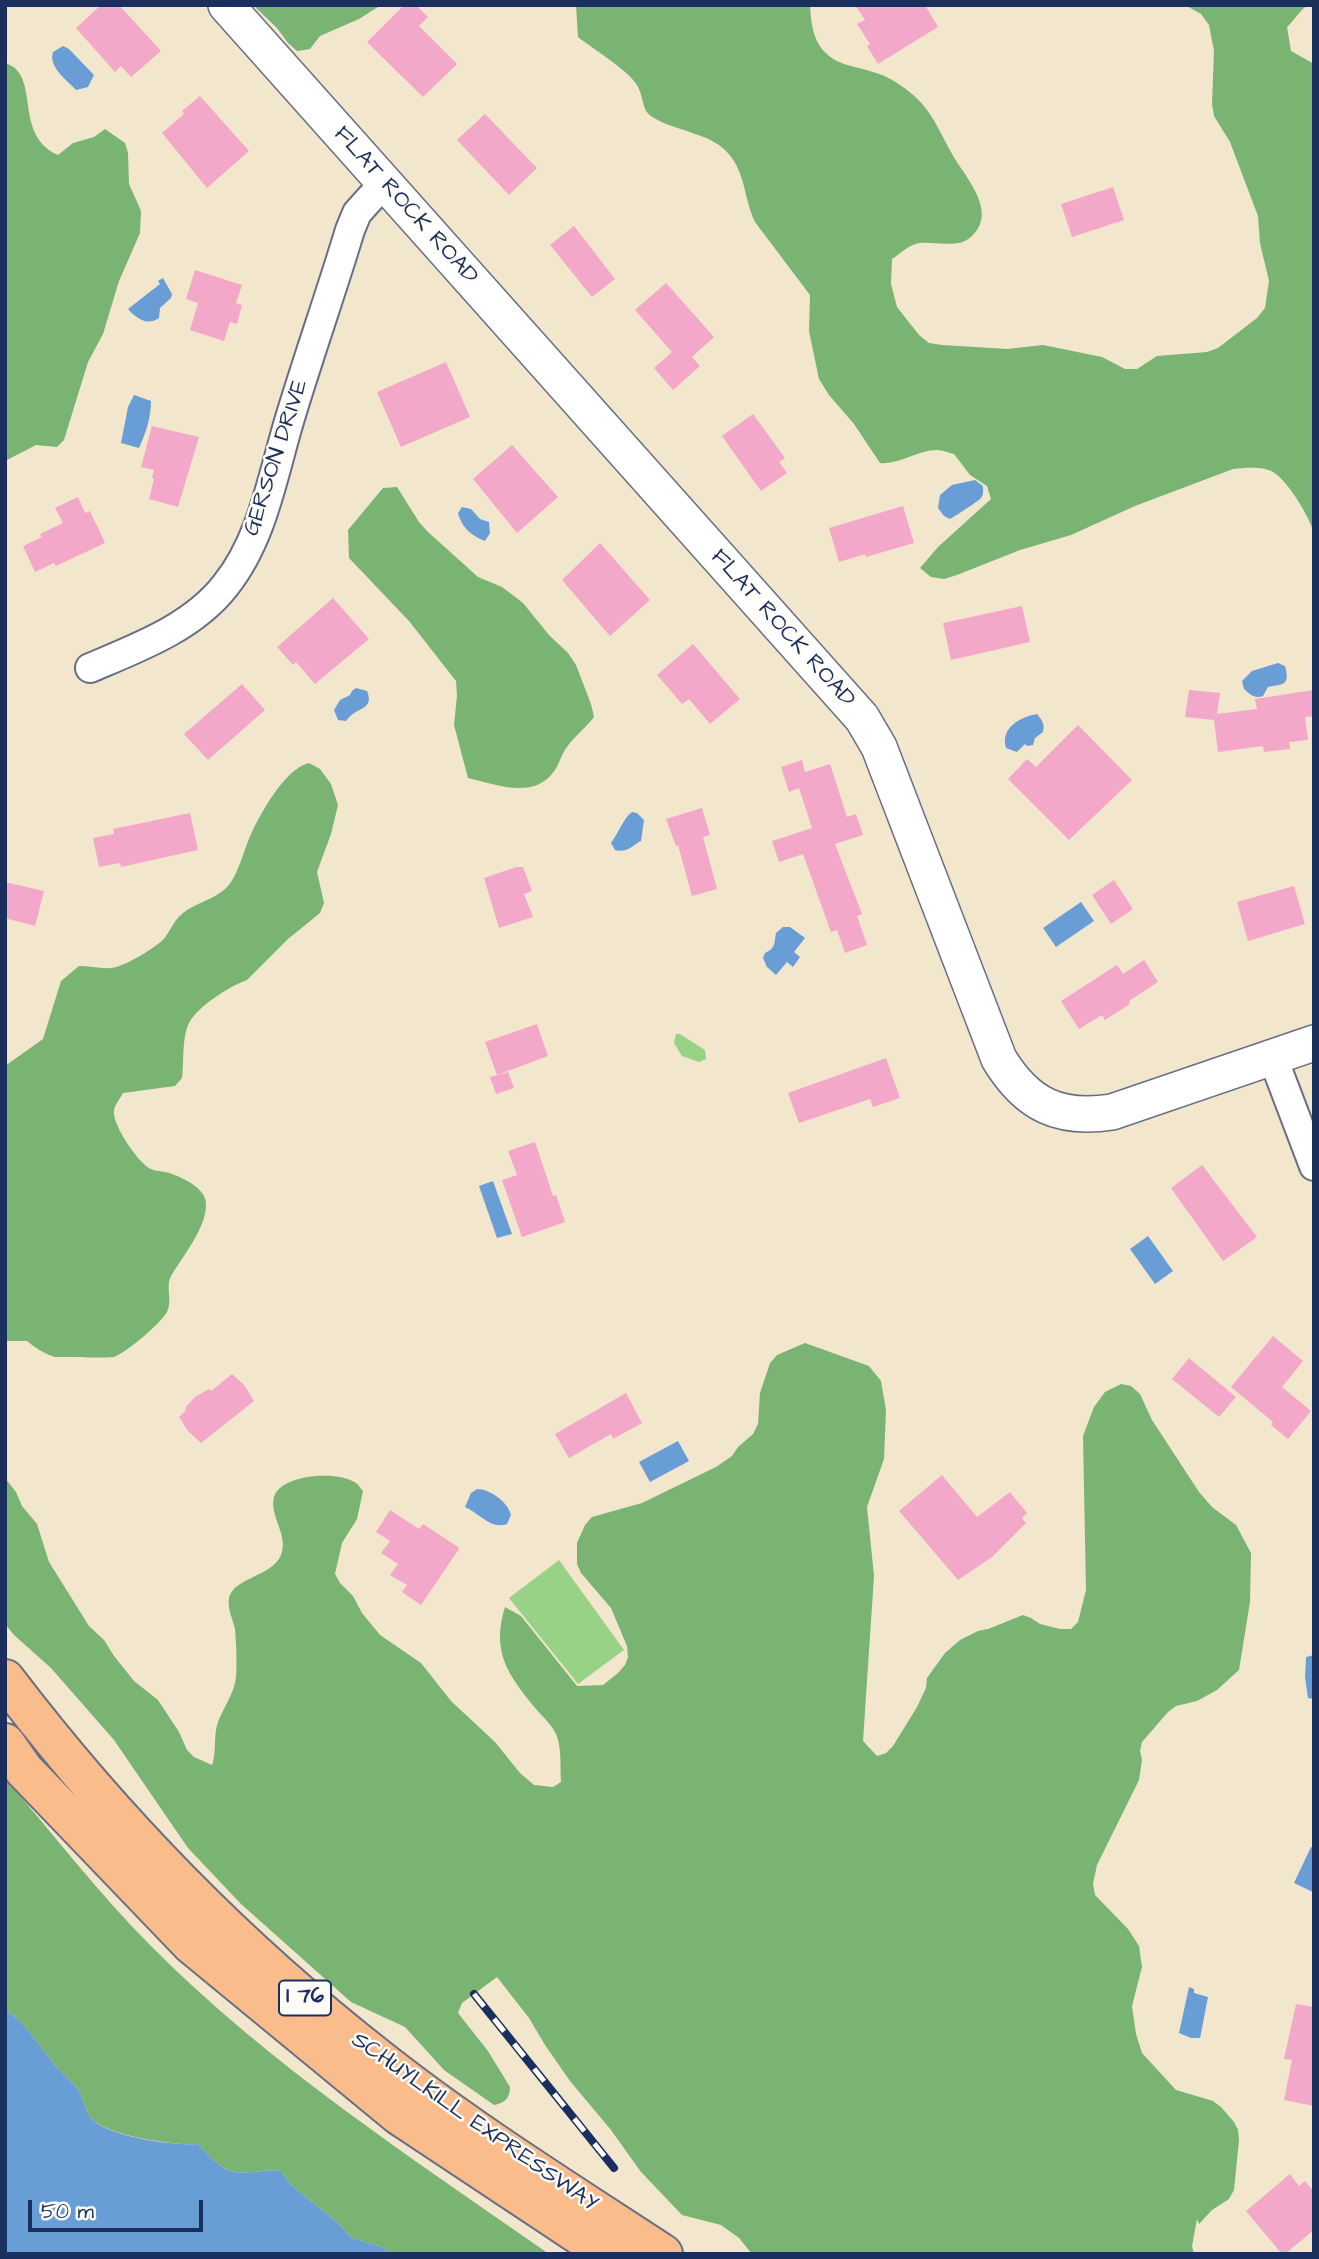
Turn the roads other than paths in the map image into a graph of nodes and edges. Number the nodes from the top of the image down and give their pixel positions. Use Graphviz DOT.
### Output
graph roads {
  1 [pos="226,5"];
  2 [pos="384,183"];
  3 [pos="90,668"];
  4 [pos="1314,1043"];
  5 [pos="1273,1058"];
  6 [pos="1314,1166"];
  7 [pos="5,1679"];
  8 [pos="5,1744"];
  9 [pos="608,2254"];
  10 [pos="663,2254"];
  1 -- 2 [label="street, FLAT ROCK ROAD"];
  2 -- 3 [label="street, GERSON DRIVE"];
  2 -- 5 [label="street, FLAT ROCK ROAD"];
  4 -- 5 [label="street, FLAT ROCK ROAD"];
  5 -- 6 [label="street"];
  7 -- 10 [label="highway, SCHUYLKILL EXPRESSWAY / I 76"];
  8 -- 9 [label="highway, SCHUYLKILL EXPRESSWAY / I 76"];
}
